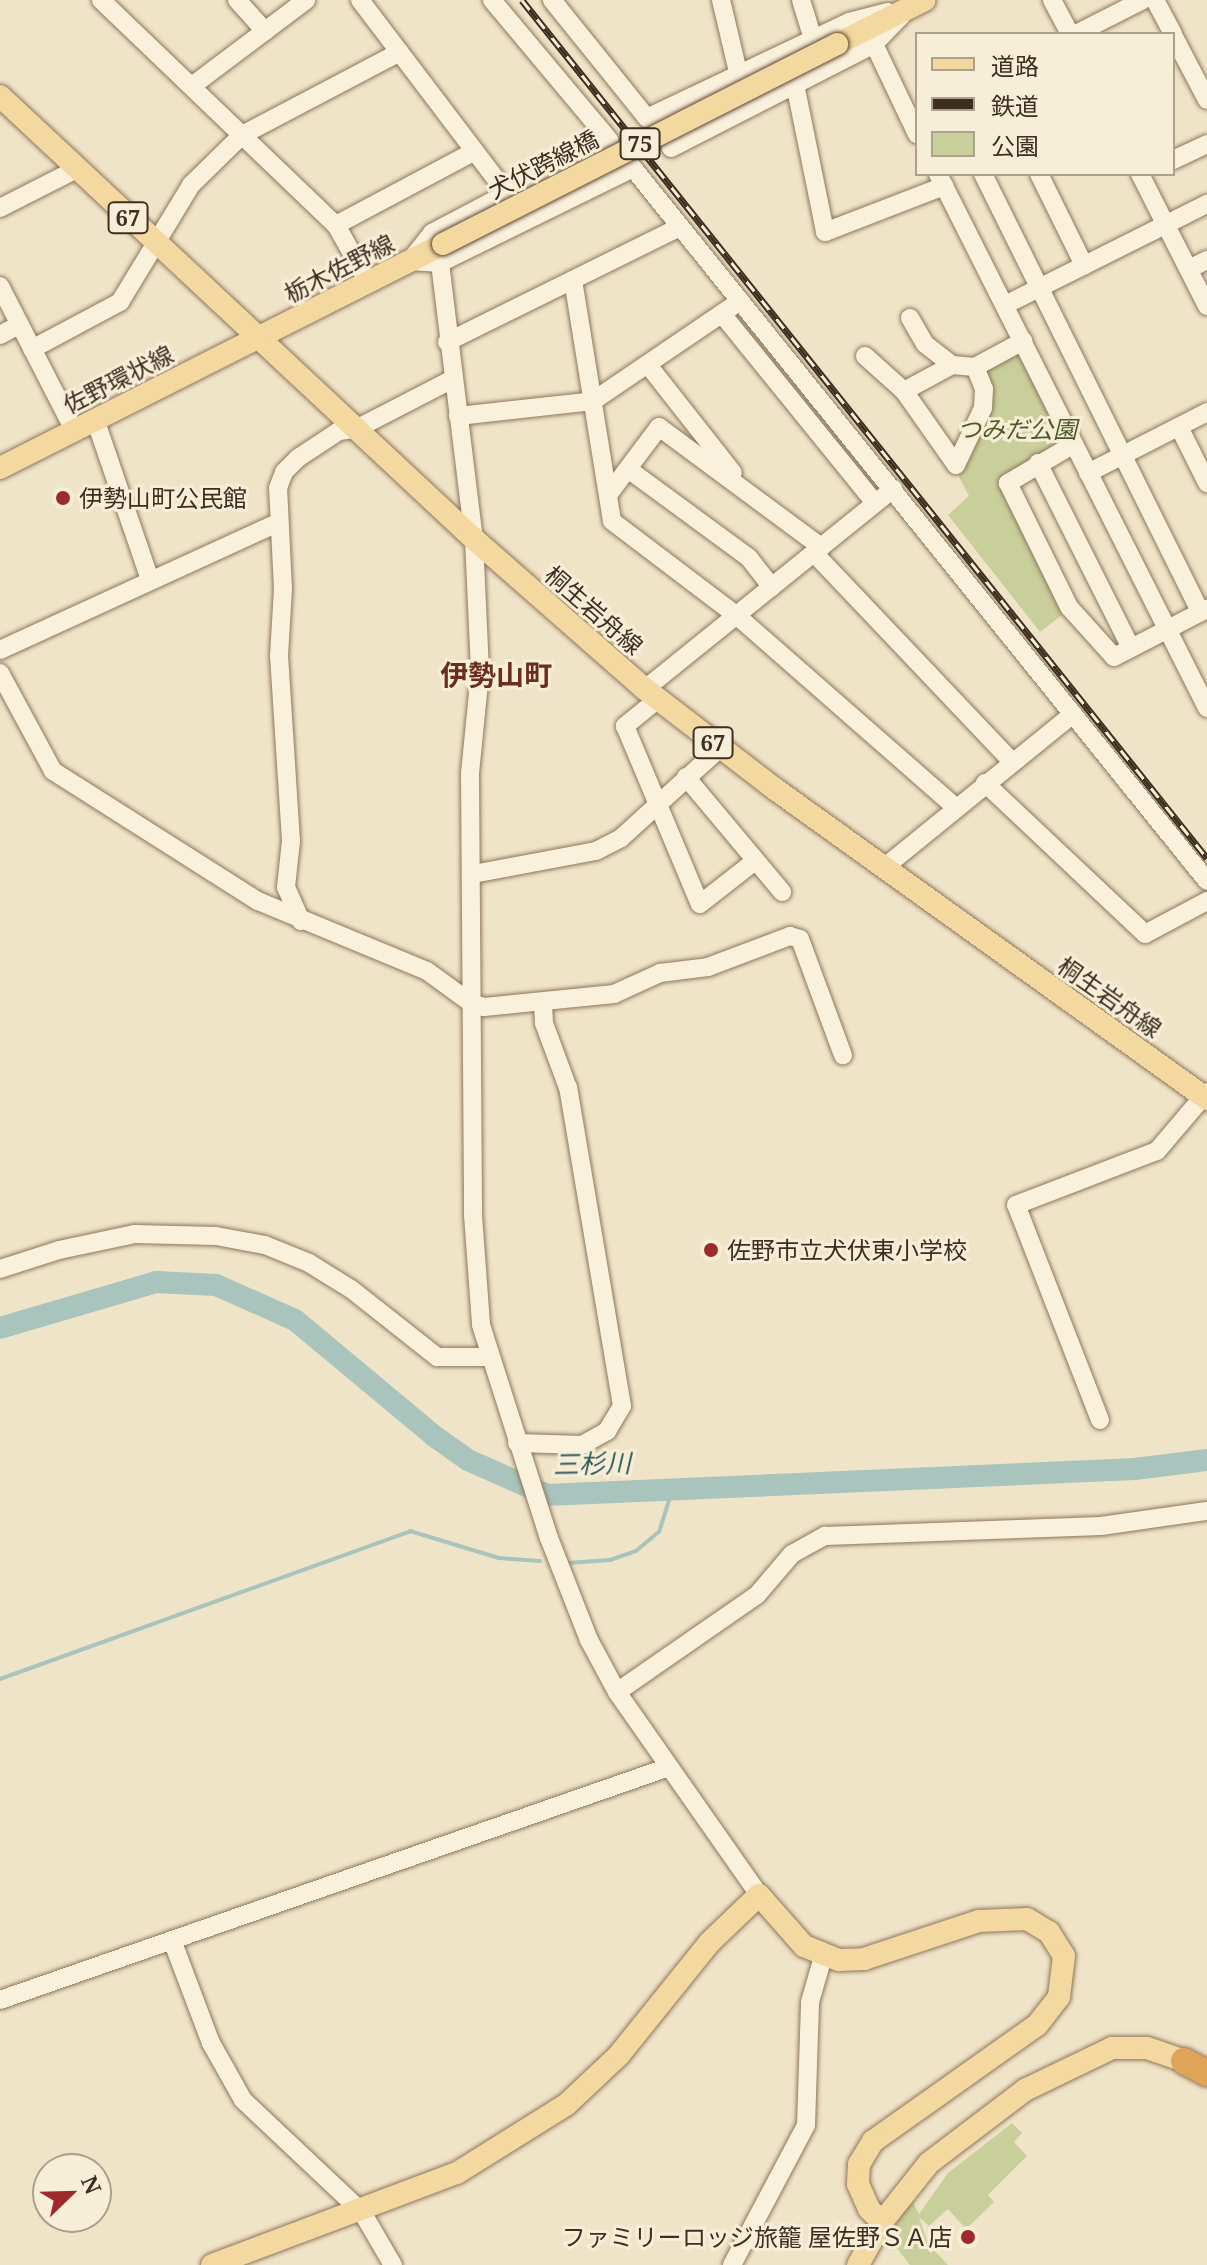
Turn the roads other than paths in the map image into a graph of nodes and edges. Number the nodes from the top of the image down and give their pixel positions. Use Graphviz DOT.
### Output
graph roads {
  1 [pos="101,0"];
  2 [pos="237,0"];
  3 [pos="306,0"];
  4 [pos="360,0"];
  5 [pos="492,0"];
  6 [pos="552,0"];
  7 [pos="721,0"];
  8 [pos="801,0"];
  9 [pos="1052,0"];
  10 [pos="1143,0"];
  11 [pos="1155,0"];
  12 [pos="914,2"];
  13 [pos="265,31"];
  14 [pos="1069,32"];
  15 [pos="1080,32"];
  16 [pos="1172,32"];
  17 [pos="1175,38"];
  18 [pos="813,39"];
  19 [pos="874,44"];
  20 [pos="400,52"];
  21 [pos="739,76"];
  22 [pos="795,84"];
  23 [pos="192,86"];
  24 [pos="0,96"];
  25 [pos="1207,100"];
  26 [pos="914,123"];
  27 [pos="242,135"];
  28 [pos="1207,144"];
  29 [pos="671,148"];
  30 [pos="475,151"];
  31 [pos="1175,159"];
  32 [pos="77,169"];
  33 [pos="984,176"];
  34 [pos="1040,176"];
  35 [pos="1142,176"];
  36 [pos="941,180"];
  37 [pos="507,194"];
  38 [pos="1207,204"];
  39 [pos="0,208"];
  40 [pos="336,225"];
  41 [pos="1166,225"];
  42 [pos="680,227"];
  43 [pos="157,245"];
  44 [pos="441,253"];
  45 [pos="1207,260"];
  46 [pos="410,261"];
  47 [pos="1084,265"];
  48 [pos="1189,269"];
  49 [pos="573,280"];
  50 [pos="368,282"];
  51 [pos="0,286"];
  52 [pos="1040,287"];
  53 [pos="740,301"];
  54 [pos="1005,305"];
  55 [pos="1207,306"];
  56 [pos="722,314"];
  57 [pos="910,318"];
  58 [pos="19,325"];
  59 [pos="0,335"];
  60 [pos="259,338"];
  61 [pos="1023,341"];
  62 [pos="447,342"];
  63 [pos="32,349"];
  64 [pos="865,356"];
  65 [pos="648,365"];
  66 [pos="952,365"];
  67 [pos="975,367"];
  68 [pos="453,379"];
  69 [pos="904,391"];
  70 [pos="593,401"];
  71 [pos="1207,412"];
  72 [pos="458,416"];
  73 [pos="95,419"];
  74 [pos="1179,427"];
  75 [pos="356,429"];
  76 [pos="74,430"];
  77 [pos="1074,444"];
  78 [pos="1123,455"];
  79 [pos="1038,463"];
  80 [pos="0,468"];
  81 [pos="628,469"];
  82 [pos="1088,473"];
  83 [pos="1207,483"];
  84 [pos="893,489"];
  85 [pos="749,493"];
  86 [pos="608,495"];
  87 [pos="875,503"];
  88 [pos="277,523"];
  89 [pos="474,539"];
  90 [pos="818,550"];
  91 [pos="150,580"];
  92 [pos="772,587"];
  93 [pos="1204,610"];
  94 [pos="736,615"];
  95 [pos="1167,629"];
  96 [pos="1131,648"];
  97 [pos="0,650"];
  98 [pos="0,673"];
  99 [pos="651,694"];
  100 [pos="1207,708"];
  101 [pos="1073,714"];
  102 [pos="720,748"];
  103 [pos="1013,763"];
  104 [pos="686,777"];
  105 [pos="985,783"];
  106 [pos="655,803"];
  107 [pos="954,806"];
  108 [pos="755,861"];
  109 [pos="886,866"];
  110 [pos="473,874"];
  111 [pos="1207,881"];
  112 [pos="782,892"];
  113 [pos="1207,901"];
  114 [pos="301,921"];
  115 [pos="543,1002"];
  116 [pos="471,1003"];
  117 [pos="843,1055"];
  118 [pos="1206,1095"];
  119 [pos="0,1269"];
  120 [pos="488,1357"];
  121 [pos="1100,1420"];
  122 [pos="517,1443"];
  123 [pos="1207,1511"];
  124 [pos="617,1692"];
  125 [pos="669,1767"];
  126 [pos="759,1895"];
  127 [pos="172,1940"];
  128 [pos="823,1957"];
  129 [pos="0,2000"];
  130 [pos="1199,2066"];
  131 [pos="362,2212"];
  132 [pos="882,2222"];
  133 [pos="212,2265"];
  134 [pos="393,2265"];
  135 [pos="732,2265"];
  136 [pos="858,2265"];
  1 -- 23 [label="street"];
  2 -- 13 [label="street"];
  3 -- 13 [label="street"];
  4 -- 20 [label="street"];
  5 -- 37 [label="street"];
  6 -- 21 [label="street"];
  7 -- 21 [label="street"];
  8 -- 18 [label="street"];
  9 -- 14 [label="street"];
  10 -- 15 [label="street"];
  11 -- 16 [label="street"];
  12 -- 18 [label="street"];
  12 -- 19 [label="street"];
  12 -- 44 [label="main road, 犬伏跨線橋 / 75, bridge"];
  13 -- 23 [label="street"];
  17 -- 25 [label="street"];
  18 -- 21 [label="street"];
  19 -- 22 [label="street"];
  19 -- 26 [label="street"];
  20 -- 27 [label="street"];
  20 -- 30 [label="street"];
  22 -- 29 [label="street"];
  22 -- 36 [label="street"];
  23 -- 27 [label="street"];
  24 -- 32 [label="main road, 桐生岩舟線 / 67"];
  27 -- 40 [label="street"];
  27 -- 43 [label="street"];
  28 -- 31 [label="street"];
  30 -- 37 [label="street"];
  30 -- 40 [label="street"];
  32 -- 39 [label="street"];
  32 -- 43 [label="main road, 桐生岩舟線 / 67"];
  33 -- 52 [label="street"];
  34 -- 47 [label="street"];
  35 -- 41 [label="street"];
  36 -- 54 [label="street"];
  37 -- 46 [label="street"];
  38 -- 41 [label="street"];
  40 -- 50 [label="street"];
  41 -- 47 [label="street"];
  41 -- 48 [label="street"];
  42 -- 44 [label="street"];
  42 -- 49 [label="street"];
  42 -- 53 [label="street"];
  43 -- 60 [label="main road, 桐生岩舟線 / 67"];
  43 -- 63 [label="street"];
  44 -- 46 [label="main road, 栃木佐野線 / 75"];
  44 -- 62 [label="street"];
  45 -- 48 [label="street"];
  46 -- 50 [label="main road, 栃木佐野線 / 75"];
  47 -- 52 [label="street"];
  48 -- 55 [label="street"];
  49 -- 62 [label="street"];
  49 -- 70 [label="street"];
  50 -- 60 [label="main road, 栃木佐野線 / 75"];
  51 -- 58 [label="street"];
  52 -- 54 [label="street"];
  52 -- 78 [label="street"];
  53 -- 56 [label="street"];
  53 -- 84 [label="street"];
  54 -- 61 [label="street"];
  56 -- 65 [label="street"];
  56 -- 87 [label="street"];
  57 -- 66 [label="street"];
  58 -- 59 [label="street"];
  58 -- 63 [label="street"];
  60 -- 73 [label="main road, 佐野環状線"];
  60 -- 75 [label="main road, 桐生岩舟線 / 67"];
  61 -- 67 [label="street"];
  61 -- 77 [label="street"];
  62 -- 68 [label="street"];
  63 -- 76 [label="street"];
  64 -- 69 [label="street"];
  65 -- 70 [label="street"];
  65 -- 85 [label="street"];
  66 -- 67 [label="street"];
  66 -- 69 [label="street"];
  67 -- 69 [label="street"];
  68 -- 72 [label="street"];
  68 -- 75 [label="street"];
  70 -- 72 [label="street"];
  70 -- 86 [label="street"];
  71 -- 74 [label="street"];
  72 -- 89 [label="street"];
  73 -- 76 [label="main road, 佐野環状線"];
  73 -- 91 [label="street"];
  74 -- 78 [label="street"];
  74 -- 83 [label="street"];
  75 -- 88 [label="street"];
  75 -- 89 [label="main road, 桐生岩舟線 / 67"];
  76 -- 80 [label="main road, 佐野環状線"];
  77 -- 79 [label="street"];
  77 -- 82 [label="street"];
  78 -- 82 [label="street"];
  78 -- 93 [label="street"];
  79 -- 96 [label="street"];
  79 -- 96 [label="street"];
  81 -- 85 [label="street"];
  81 -- 86 [label="street"];
  81 -- 92 [label="street"];
  82 -- 95 [label="street"];
  84 -- 87 [label="street"];
  84 -- 101 [label="street"];
  85 -- 90 [label="street"];
  86 -- 94 [label="street"];
  87 -- 90 [label="street"];
  88 -- 91 [label="street"];
  88 -- 114 [label="street"];
  89 -- 99 [label="main road, 桐生岩舟線 / 67"];
  89 -- 110 [label="street"];
  90 -- 92 [label="street"];
  90 -- 103 [label="street"];
  91 -- 97 [label="street"];
  92 -- 94 [label="street"];
  93 -- 95 [label="street"];
  94 -- 99 [label="street"];
  94 -- 107 [label="street"];
  95 -- 96 [label="street"];
  95 -- 100 [label="street"];
  98 -- 114 [label="street"];
  99 -- 102 [label="main road, 桐生岩舟線 / 67"];
  99 -- 106 [label="street"];
  101 -- 103 [label="street"];
  101 -- 111 [label="street"];
  102 -- 104 [label="street"];
  102 -- 109 [label="main road, 桐生岩舟線 / 67"];
  103 -- 105 [label="street"];
  104 -- 106 [label="street"];
  104 -- 108 [label="street"];
  105 -- 107 [label="street"];
  105 -- 113 [label="street"];
  106 -- 108 [label="street"];
  106 -- 110 [label="street"];
  107 -- 109 [label="street"];
  108 -- 112 [label="street"];
  109 -- 118 [label="main road, 桐生岩舟線 / 67"];
  110 -- 116 [label="street"];
  114 -- 116 [label="street"];
  115 -- 116 [label="street"];
  115 -- 117 [label="street"];
  115 -- 122 [label="street"];
  116 -- 120 [label="street"];
  118 -- 121 [label="street"];
  119 -- 120 [label="street"];
  120 -- 122 [label="street"];
  122 -- 124 [label="street"];
  123 -- 124 [label="street"];
  124 -- 125 [label="street"];
  125 -- 126 [label="street"];
  125 -- 127 [label="street"];
  126 -- 128 [label="main road"];
  126 -- 131 [label="main road"];
  127 -- 129 [label="street"];
  127 -- 131 [label="street"];
  128 -- 132 [label="main road"];
  128 -- 135 [label="street"];
  130 -- 132 [label="main road"];
  131 -- 133 [label="main road"];
  131 -- 134 [label="street"];
  132 -- 136 [label="main road"];
}
